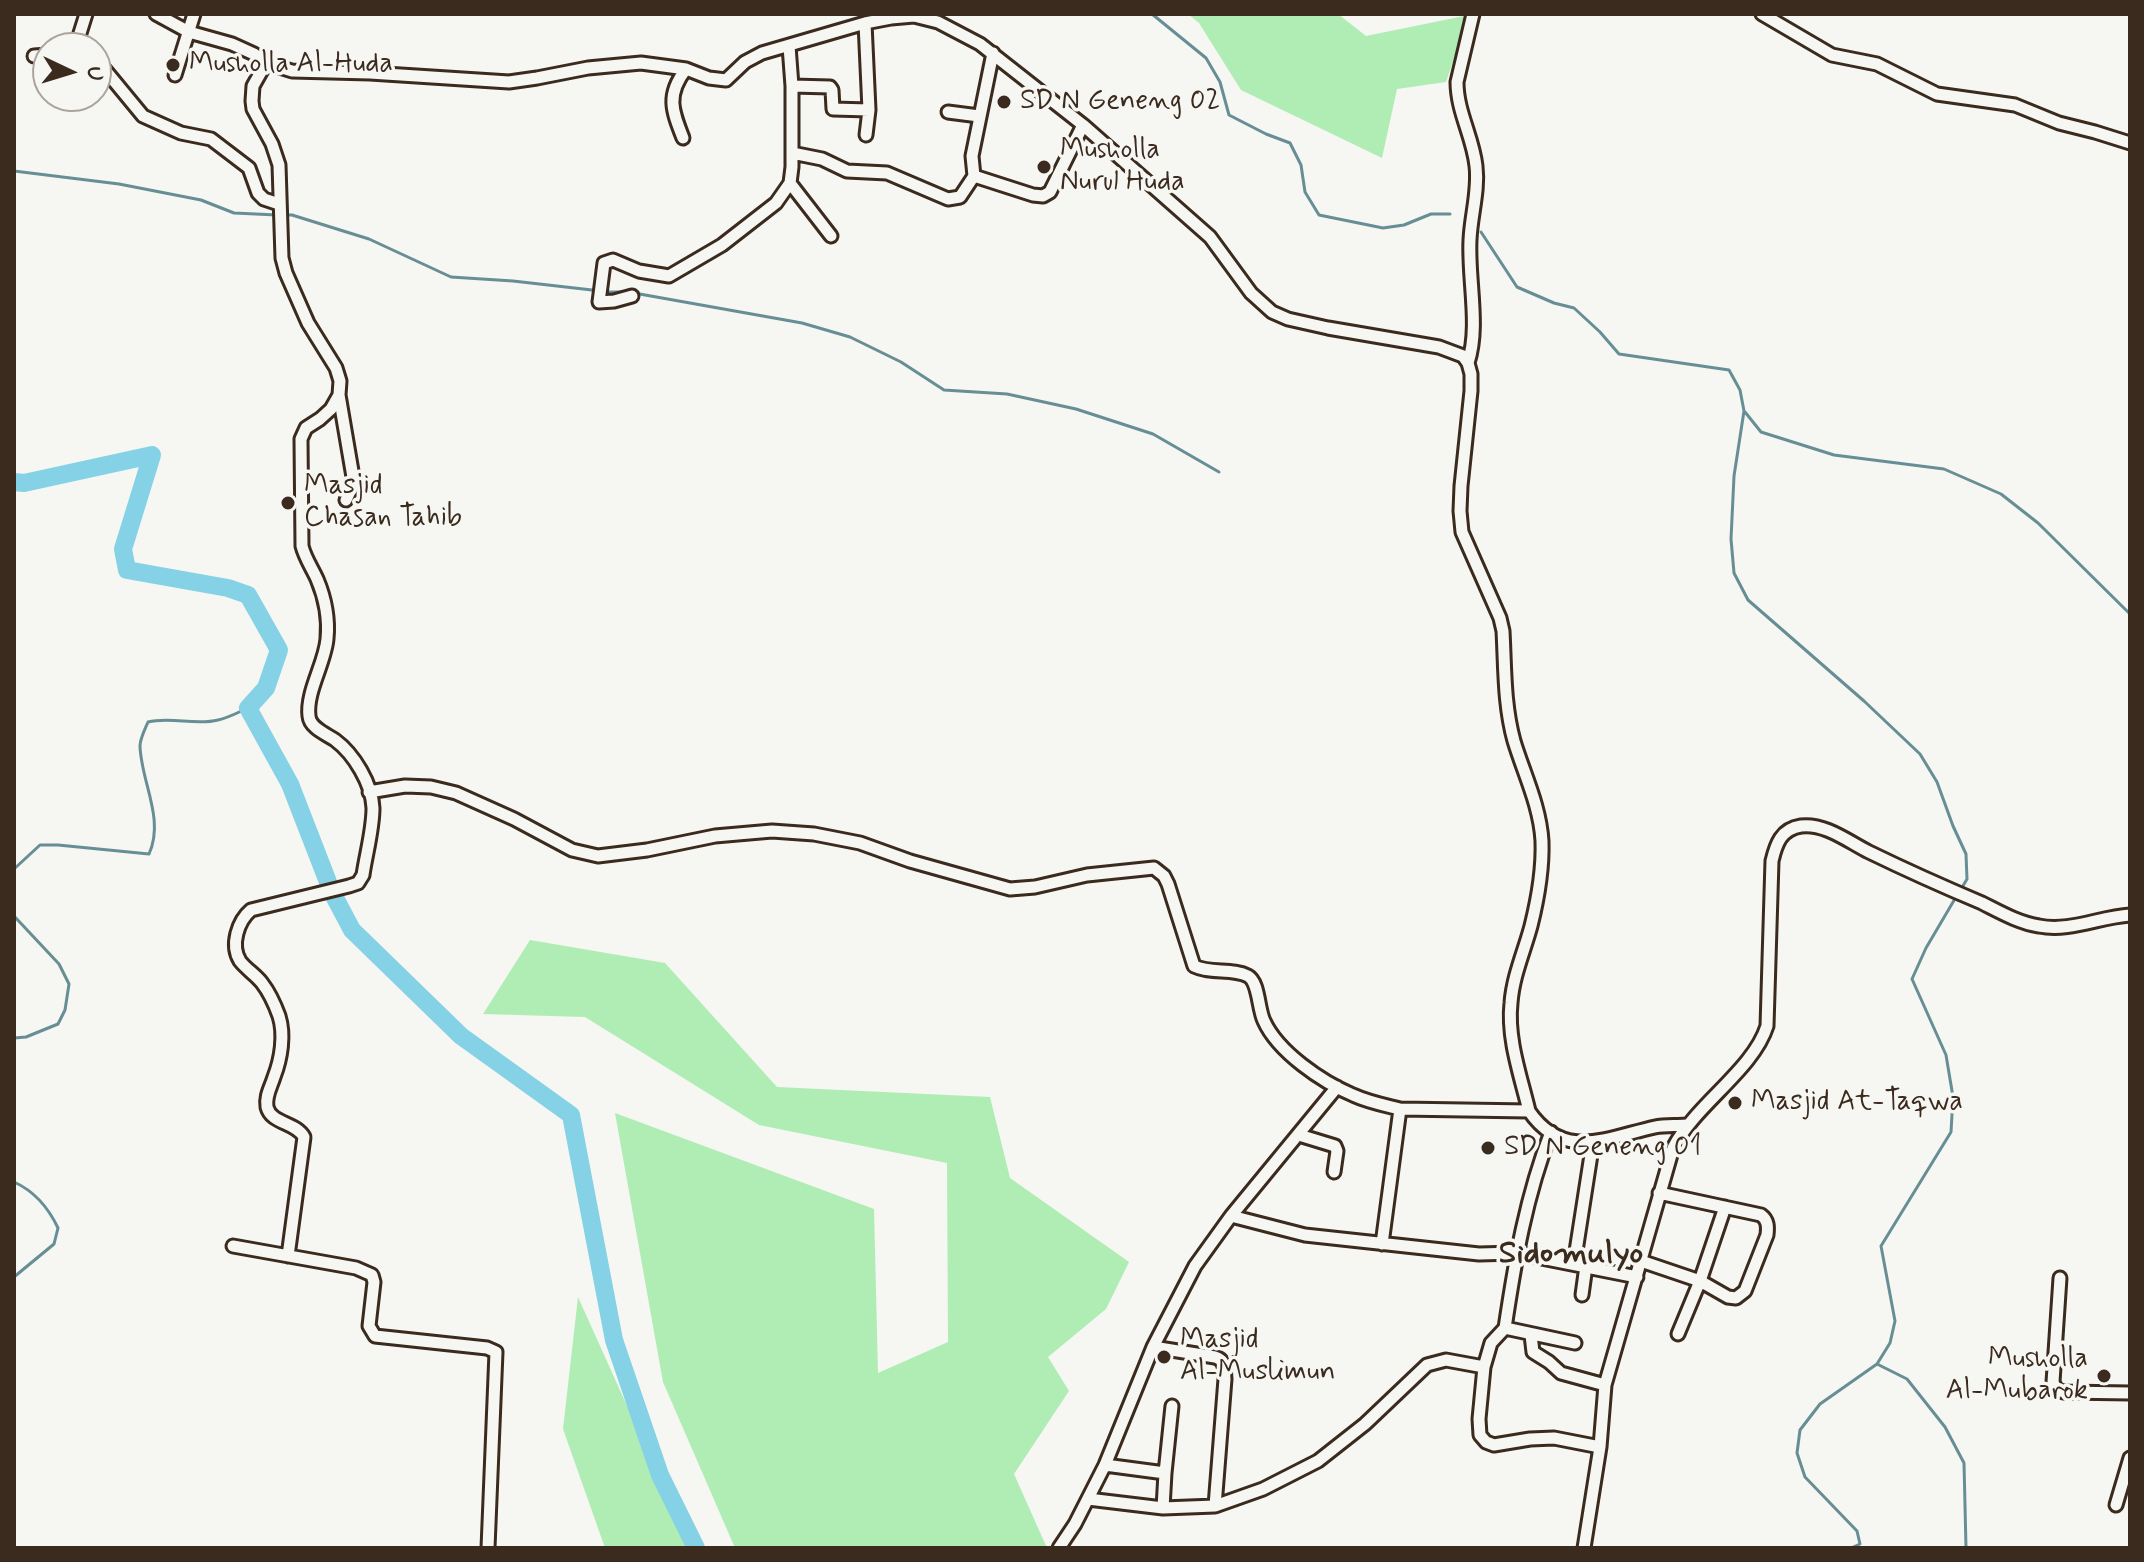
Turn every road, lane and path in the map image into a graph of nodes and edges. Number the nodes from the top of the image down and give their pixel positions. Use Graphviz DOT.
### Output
graph roads {
  1 [pos="156,14"];
  2 [pos="194,14"];
  3 [pos="1473,14"];
  4 [pos="1762,14"];
  5 [pos="865,23"];
  6 [pos="189,32"];
  7 [pos="789,46"];
  8 [pos="993,53"];
  9 [pos="266,63"];
  10 [pos="686,69"];
  11 [pos="175,75"];
  12 [pos="112,78"];
  13 [pos="792,86"];
  14 [pos="869,110"];
  15 [pos="948,112"];
  16 [pos="979,116"];
  17 [pos="1083,125"];
  18 [pos="866,135"];
  19 [pos="683,138"];
  20 [pos="2130,143"];
  21 [pos="792,153"];
  22 [pos="974,176"];
  23 [pos="790,183"];
  24 [pos="279,208"];
  25 [pos="831,236"];
  26 [pos="632,296"];
  27 [pos="1468,363"];
  28 [pos="339,395"];
  29 [pos="346,500"];
  30 [pos="369,792"];
  31 [pos="2130,915"];
  32 [pos="1337,1087"];
  33 [pos="1400,1109"];
  34 [pos="1529,1111"];
  35 [pos="1686,1125"];
  36 [pos="1551,1132"];
  37 [pos="1299,1135"];
  38 [pos="1593,1142"];
  39 [pos="1334,1172"];
  40 [pos="1659,1193"];
  41 [pos="1725,1207"];
  42 [pos="1231,1216"];
  43 [pos="1382,1244"];
  44 [pos="233,1246"];
  45 [pos="1516,1253"];
  46 [pos="288,1256"];
  47 [pos="1641,1261"];
  48 [pos="1580,1265"];
  49 [pos="1637,1277"];
  50 [pos="2060,1278"];
  51 [pos="1700,1281"];
  52 [pos="1582,1295"];
  53 [pos="1505,1328"];
  54 [pos="1678,1334"];
  55 [pos="1531,1335"];
  56 [pos="1575,1343"];
  57 [pos="1153,1347"];
  58 [pos="1484,1367"];
  59 [pos="1605,1385"];
  60 [pos="2130,1393"];
  61 [pos="1172,1406"];
  62 [pos="1600,1447"];
  63 [pos="2130,1458"];
  64 [pos="1105,1465"];
  65 [pos="1165,1473"];
  66 [pos="1088,1499"];
  67 [pos="2116,1505"];
  68 [pos="1215,1506"];
  69 [pos="1163,1508"];
  70 [pos="488,1548"];
  71 [pos="1059,1548"];
  72 [pos="1584,1548"];
  1 -- 6 [label="street"];
  2 -- 6 [label="street"];
  3 -- 27 [label="street"];
  4 -- 20 [label="street"];
  5 -- 7 [label="street"];
  5 -- 8 [label="street"];
  5 -- 14 [label="street"];
  6 -- 9 [label="street"];
  6 -- 11 [label="street"];
  7 -- 10 [label="street"];
  7 -- 13 [label="street"];
  8 -- 16 [label="street"];
  8 -- 17 [label="street"];
  9 -- 10 [label="street"];
  9 -- 24 [label="street"];
  10 -- 19 [label="street"];
  12 -- 24 [label="street"];
  13 -- 14 [label="street"];
  13 -- 21 [label="street"];
  14 -- 18 [label="street"];
  15 -- 16 [label="street"];
  16 -- 22 [label="street"];
  17 -- 22 [label="street"];
  17 -- 27 [label="street"];
  21 -- 22 [label="street"];
  21 -- 23 [label="street"];
  23 -- 25 [label="street"];
  23 -- 26 [label="street"];
  24 -- 28 [label="street"];
  27 -- 34 [label="street"];
  28 -- 29 [label="street"];
  28 -- 30 [label="street"];
  30 -- 32 [label="street"];
  30 -- 46 [label="street"];
  31 -- 35 [label="street"];
  32 -- 33 [label="street"];
  32 -- 37 [label="street"];
  33 -- 34 [label="street"];
  33 -- 43 [label="street"];
  34 -- 36 [label="street"];
  35 -- 38 [label="street"];
  35 -- 40 [label="street"];
  36 -- 38 [label="street"];
  36 -- 45 [label="street"];
  37 -- 39 [label="street"];
  37 -- 42 [label="street"];
  38 -- 48 [label="street"];
  40 -- 41 [label="street"];
  40 -- 47 [label="street"];
  41 -- 51 [label="street"];
  41 -- 51 [label="street"];
  42 -- 43 [label="street"];
  42 -- 57 [label="street"];
  43 -- 45 [label="street"];
  44 -- 46 [label="street"];
  45 -- 48 [label="street"];
  45 -- 53 [label="street"];
  46 -- 70 [label="street"];
  47 -- 49 [label="street"];
  47 -- 51 [label="street"];
  48 -- 49 [label="street"];
  48 -- 52 [label="street"];
  49 -- 59 [label="street"];
  50 -- 60 [label="street"];
  51 -- 54 [label="street"];
  53 -- 55 [label="street"];
  53 -- 58 [label="street"];
  55 -- 56 [label="street"];
  55 -- 59 [label="street"];
  57 -- 64 [label="street"];
  57 -- 68 [label="street"];
  58 -- 62 [label="street"];
  58 -- 68 [label="street"];
  59 -- 62 [label="street"];
  61 -- 65 [label="street"];
  62 -- 72 [label="street"];
  63 -- 67 [label="street"];
  64 -- 65 [label="street"];
  64 -- 66 [label="street"];
  65 -- 69 [label="street"];
  66 -- 69 [label="street"];
  66 -- 71 [label="street"];
  68 -- 69 [label="street"];
}
